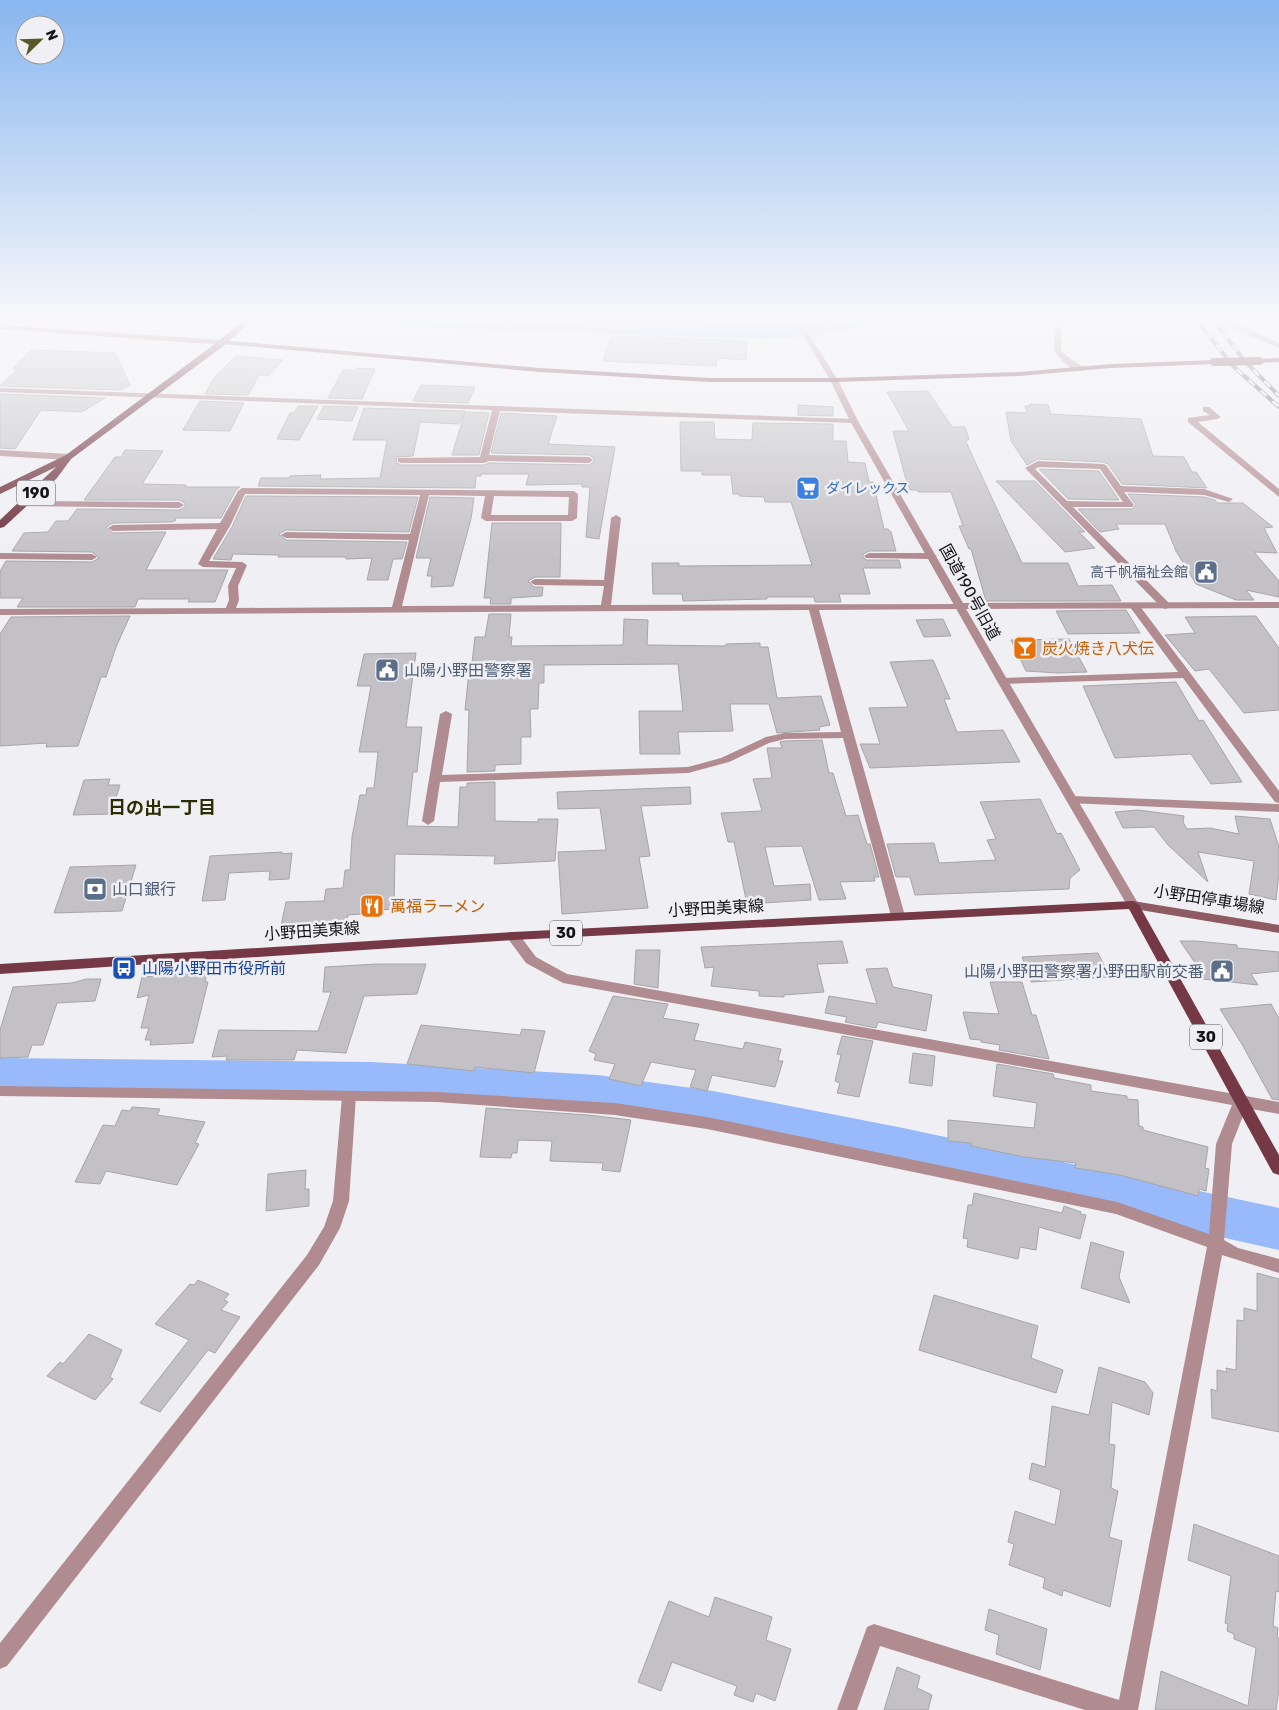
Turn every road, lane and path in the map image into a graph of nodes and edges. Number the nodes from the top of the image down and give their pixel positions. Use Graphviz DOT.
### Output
graph roads {
  1 [pos="143,400"];
  2 [pos="284,400"];
  3 [pos="844,400"];
  4 [pos="496,409"];
  5 [pos="1206,409"];
  6 [pos="854,421"];
  7 [pos="0,453"];
  8 [pos="69,457"];
  9 [pos="402,460"];
  10 [pos="484,460"];
  11 [pos="588,460"];
  12 [pos="1119,489"];
  13 [pos="0,491"];
  14 [pos="425,494"];
  15 [pos="490,494"];
  16 [pos="1279,494"];
  17 [pos="1229,499"];
  18 [pos="24,504"];
  19 [pos="1066,504"];
  20 [pos="179,505"];
  21 [pos="616,518"];
  22 [pos="0,525"];
  23 [pos="225,526"];
  24 [pos="113,528"];
  25 [pos="286,535"];
  26 [pos="414,537"];
  27 [pos="0,556"];
  28 [pos="869,556"];
  29 [pos="932,556"];
  30 [pos="92,557"];
  31 [pos="535,582"];
  32 [pos="609,583"];
  33 [pos="1279,605"];
  34 [pos="961,606"];
  35 [pos="1166,606"];
  36 [pos="1134,607"];
  37 [pos="813,608"];
  38 [pos="606,609"];
  39 [pos="230,610"];
  40 [pos="396,610"];
  41 [pos="0,612"];
  42 [pos="1185,676"];
  43 [pos="1002,681"];
  44 [pos="446,714"];
  45 [pos="846,735"];
  46 [pos="436,779"];
  47 [pos="1279,799"];
  48 [pos="1072,800"];
  49 [pos="1279,808"];
  50 [pos="428,821"];
  51 [pos="1133,905"];
  52 [pos="898,916"];
  53 [pos="1279,928"];
  54 [pos="513,936"];
  55 [pos="0,969"];
  56 [pos="0,1091"];
  57 [pos="349,1096"];
  58 [pos="1241,1101"];
  59 [pos="1279,1108"];
  60 [pos="1279,1170"];
  61 [pos="1217,1238"];
  62 [pos="1279,1266"];
  63 [pos="0,1659"];
  64 [pos="848,1710"];
  65 [pos="1118,1710"];
  66 [pos="1128,1710"];
  1 -- 8 [label="highway, 190"];
  2 -- 4 [label="street"];
  3 -- 6 [label="street, 国道190号旧道"];
  4 -- 6 [label="street"];
  4 -- 10 [label="street"];
  5 -- 16 [label="street"];
  6 -- 29 [label="street, 国道190号旧道"];
  7 -- 8 [label="street"];
  8 -- 13 [label="highway, 190"];
  8 -- 18 [label="highway, 190"];
  9 -- 10 [label="street"];
  10 -- 11 [label="street"];
  12 -- 17 [label="street"];
  12 -- 19 [label="street"];
  12 -- 19 [label="street"];
  14 -- 15 [label="street"];
  14 -- 23 [label="street"];
  14 -- 26 [label="street"];
  15 -- 15 [label="street"];
  18 -- 20 [label="street"];
  18 -- 22 [label="highway, 190"];
  19 -- 35 [label="street"];
  21 -- 32 [label="street"];
  23 -- 24 [label="street"];
  23 -- 39 [label="street"];
  25 -- 26 [label="street"];
  26 -- 40 [label="street"];
  27 -- 30 [label="street"];
  28 -- 29 [label="street"];
  29 -- 34 [label="street, 国道190号旧道"];
  31 -- 32 [label="street"];
  32 -- 38 [label="street"];
  33 -- 35 [label="street"];
  34 -- 36 [label="street"];
  34 -- 37 [label="street"];
  34 -- 43 [label="street, 国道190号旧道"];
  35 -- 36 [label="street"];
  36 -- 42 [label="street"];
  37 -- 38 [label="street"];
  37 -- 45 [label="street"];
  38 -- 40 [label="street"];
  39 -- 40 [label="street"];
  39 -- 41 [label="street"];
  42 -- 43 [label="street"];
  42 -- 47 [label="street"];
  43 -- 48 [label="street, 国道190号旧道"];
  44 -- 46 [label="street"];
  45 -- 46 [label="street"];
  45 -- 52 [label="street"];
  46 -- 50 [label="street"];
  48 -- 49 [label="street"];
  48 -- 51 [label="street, 国道190号旧道"];
  51 -- 52 [label="main road, 小野田美東線 / 30"];
  51 -- 53 [label="main road, 小野田停車場線"];
  51 -- 58 [label="main road, 30"];
  52 -- 54 [label="main road, 小野田美東線 / 30"];
  54 -- 55 [label="main road, 小野田美東線 / 30"];
  54 -- 58 [label="street"];
  56 -- 57 [label="street"];
  57 -- 61 [label="street"];
  57 -- 63 [label="street"];
  58 -- 59 [label="street"];
  58 -- 60 [label="main road, 30"];
  58 -- 61 [label="street"];
  61 -- 62 [label="street"];
  61 -- 66 [label="street"];
  64 -- 65 [label="street"];
}
